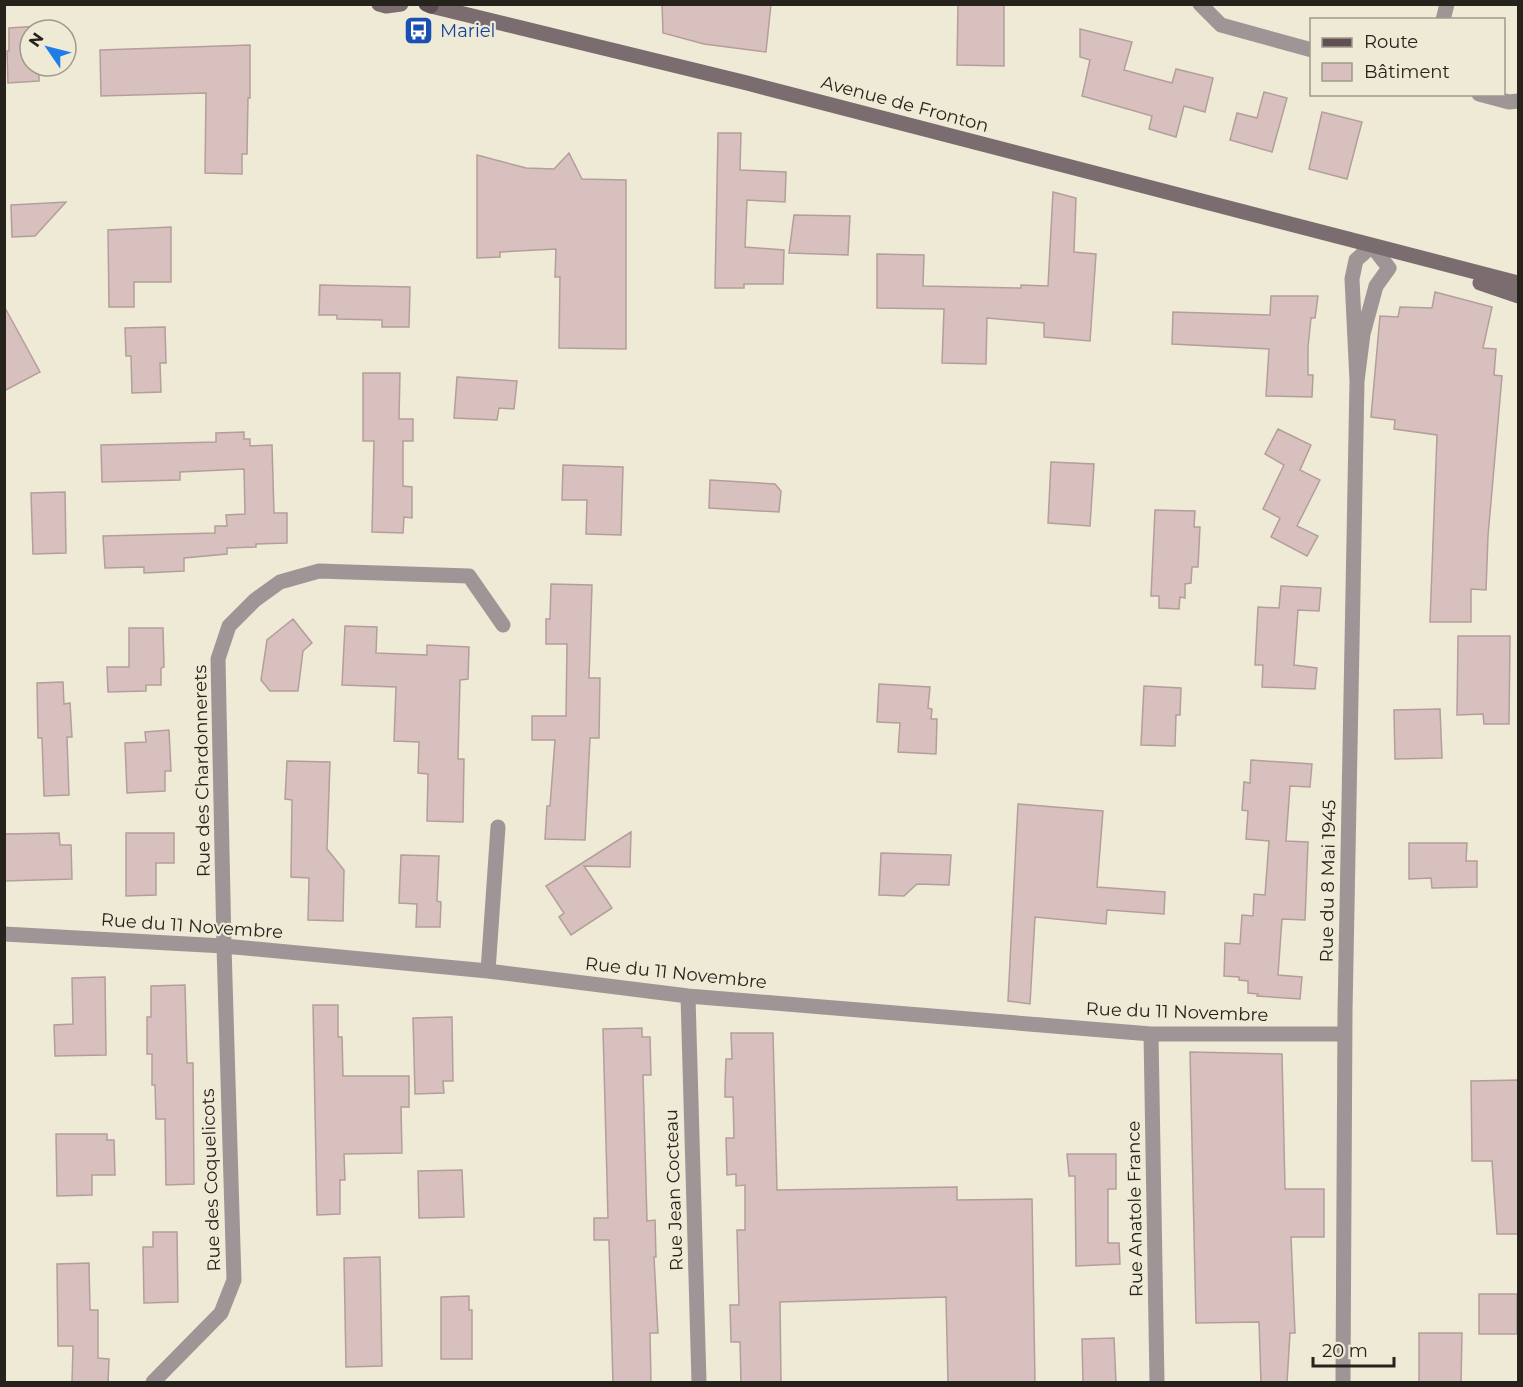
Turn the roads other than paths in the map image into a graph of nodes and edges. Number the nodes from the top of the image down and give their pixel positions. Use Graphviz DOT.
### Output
graph roads {
  1 [pos="379,4"];
  2 [pos="401,4"];
  3 [pos="1200,4"];
  4 [pos="428,5"];
  5 [pos="1310,50"];
  6 [pos="1486,96"];
  7 [pos="1518,101"];
  8 [pos="1372,246"];
  9 [pos="1518,283"];
  10 [pos="1518,296"];
  11 [pos="1357,381"];
  12 [pos="502,625"];
  13 [pos="498,827"];
  14 [pos="4,934"];
  15 [pos="224,946"];
  16 [pos="488,971"];
  17 [pos="688,996"];
  18 [pos="1151,1034"];
  19 [pos="1345,1034"];
  20 [pos="153,1383"];
  21 [pos="699,1383"];
  22 [pos="1157,1383"];
  23 [pos="1343,1383"];
  1 -- 2 [label="main road"];
  3 -- 5 [label="street"];
  4 -- 8 [label="main road, Avenue de Fronton"];
  6 -- 7 [label="street"];
  8 -- 9 [label="main road, Avenue de Fronton"];
  8 -- 10 [label="main road, Avenue de Fronton"];
  8 -- 11 [label="street, Rue du 8 Mai 1945"];
  8 -- 11 [label="street, Rue du 8 Mai 1945"];
  11 -- 19 [label="street, Rue du 8 Mai 1945"];
  12 -- 15 [label="street, Rue des Chardonnerets"];
  13 -- 16 [label="street"];
  14 -- 15 [label="street, Rue du 11 Novembre"];
  15 -- 16 [label="street, Rue du 11 Novembre"];
  15 -- 20 [label="street, Rue des Coquelicots"];
  16 -- 17 [label="street, Rue du 11 Novembre"];
  17 -- 18 [label="street, Rue du 11 Novembre"];
  17 -- 21 [label="street, Rue Jean Cocteau"];
  18 -- 19 [label="street, Rue du 11 Novembre"];
  18 -- 22 [label="street, Rue Anatole France"];
  19 -- 23 [label="street, Rue du 8 Mai 1945"];
}
